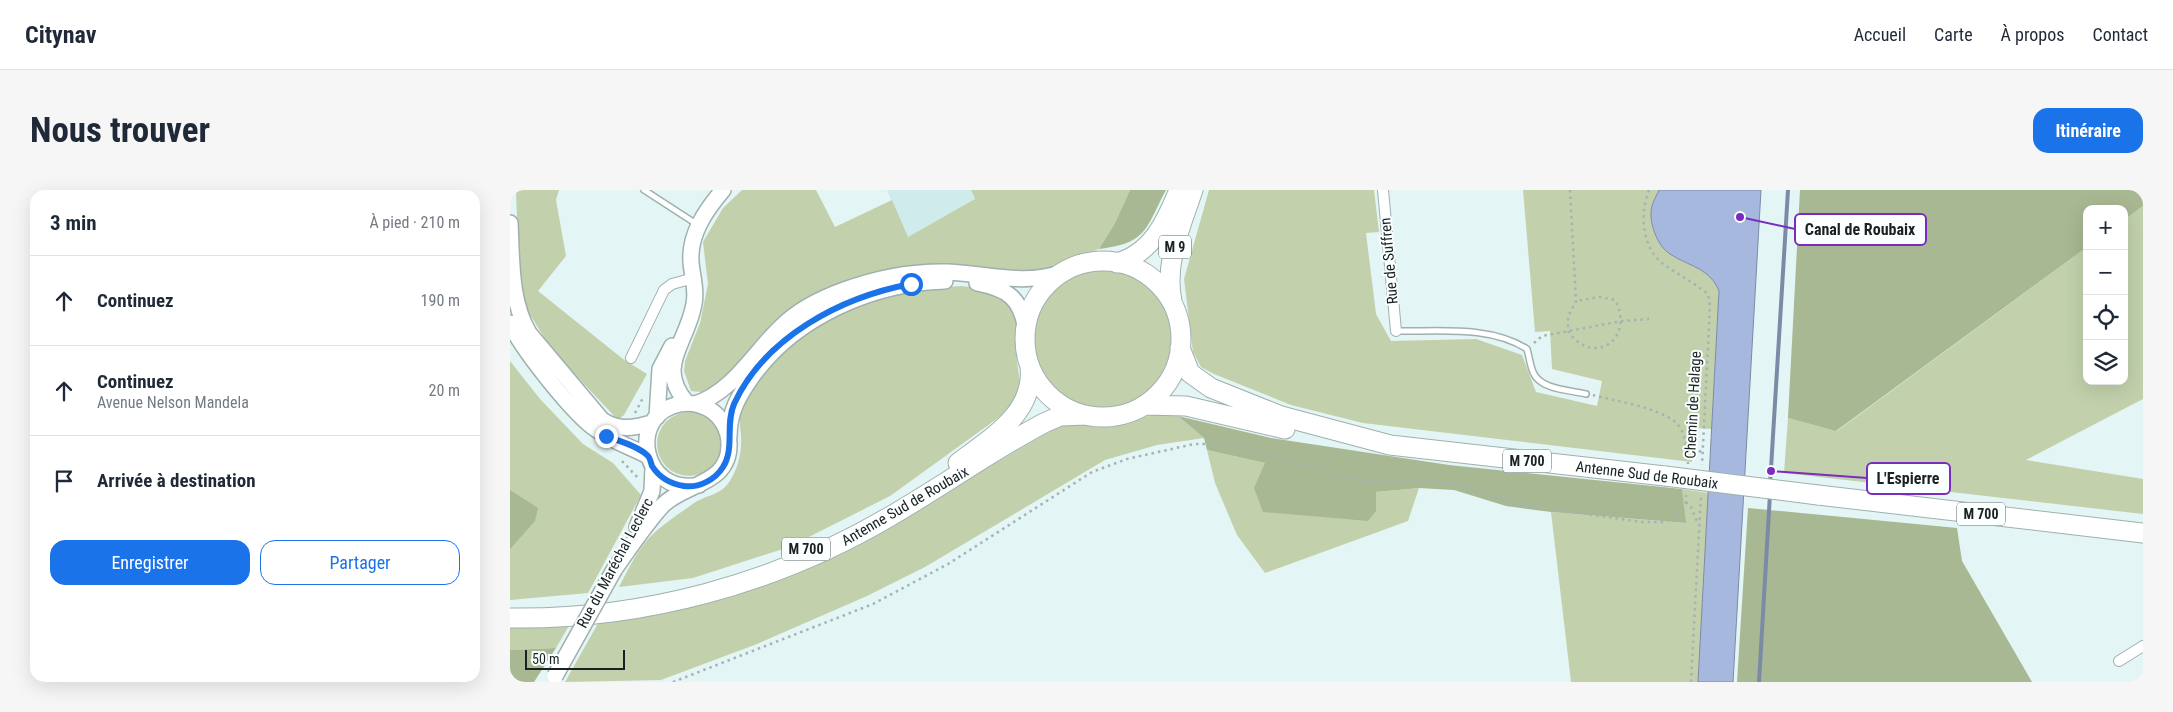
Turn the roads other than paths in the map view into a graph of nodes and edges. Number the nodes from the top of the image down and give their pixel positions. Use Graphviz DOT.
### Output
graph roads {
  1 [pos="644,190"];
  2 [pos="723,190"];
  3 [pos="1180,190"];
  4 [pos="1193,190"];
  5 [pos="1383,190"];
  6 [pos="510,223"];
  7 [pos="698,226"];
  8 [pos="1117,262"];
  9 [pos="1064,272"];
  10 [pos="694,278"];
  11 [pos="1173,305"];
  12 [pos="693,310"];
  13 [pos="510,323"];
  14 [pos="1026,330"];
  15 [pos="1396,331"];
  16 [pos="1180,348"];
  17 [pos="631,358"];
  18 [pos="1030,366"];
  19 [pos="1586,394"];
  20 [pos="691,404"];
  21 [pos="1145,405"];
  22 [pos="1086,416"];
  23 [pos="655,420"];
  24 [pos="728,437"];
  25 [pos="1390,445"];
  26 [pos="650,461"];
  27 [pos="698,485"];
  28 [pos="2143,533"];
  29 [pos="614,570"];
  30 [pos="510,609"];
  31 [pos="510,618"];
  32 [pos="2143,646"];
  33 [pos="2119,661"];
  34 [pos="553,679"];
  1 -- 7 [label="lane"];
  2 -- 7 [label="street"];
  3 -- 8 [label="highway, M 9"];
  4 -- 11 [label="highway, M 9"];
  5 -- 15 [label="street, Rue de Suffren"];
  6 -- 23 [label="street"];
  7 -- 10 [label="street"];
  8 -- 9 [label="highway"];
  8 -- 11 [label="highway"];
  9 -- 14 [label="highway"];
  9 -- 20 [label="street"];
  10 -- 12 [label="street"];
  10 -- 17 [label="street"];
  11 -- 16 [label="highway"];
  12 -- 20 [label="street"];
  12 -- 23 [label="street"];
  13 -- 26 [label="street"];
  14 -- 18 [label="highway"];
  14 -- 24 [label="street"];
  15 -- 19 [label="lane"];
  16 -- 21 [label="highway"];
  16 -- 25 [label="highway, Antenne Sud de Roubaix / M 700"];
  18 -- 22 [label="highway"];
  18 -- 30 [label="highway, Antenne Sud de Roubaix / M 700"];
  20 -- 23 [label="street"];
  20 -- 24 [label="street"];
  21 -- 22 [label="highway"];
  21 -- 25 [label="highway, M 700"];
  22 -- 31 [label="highway, Antenne Sud de Roubaix / M 700"];
  23 -- 26 [label="street"];
  24 -- 27 [label="street"];
  25 -- 28 [label="highway, Antenne Sud de Roubaix / M 700, bridge"];
  26 -- 27 [label="street"];
  26 -- 29 [label="street, Rue du Maréchal Leclerc"];
  27 -- 29 [label="street"];
  29 -- 34 [label="street, Rue du Maréchal Leclerc, bridge"];
  32 -- 33 [label="street"];
}
